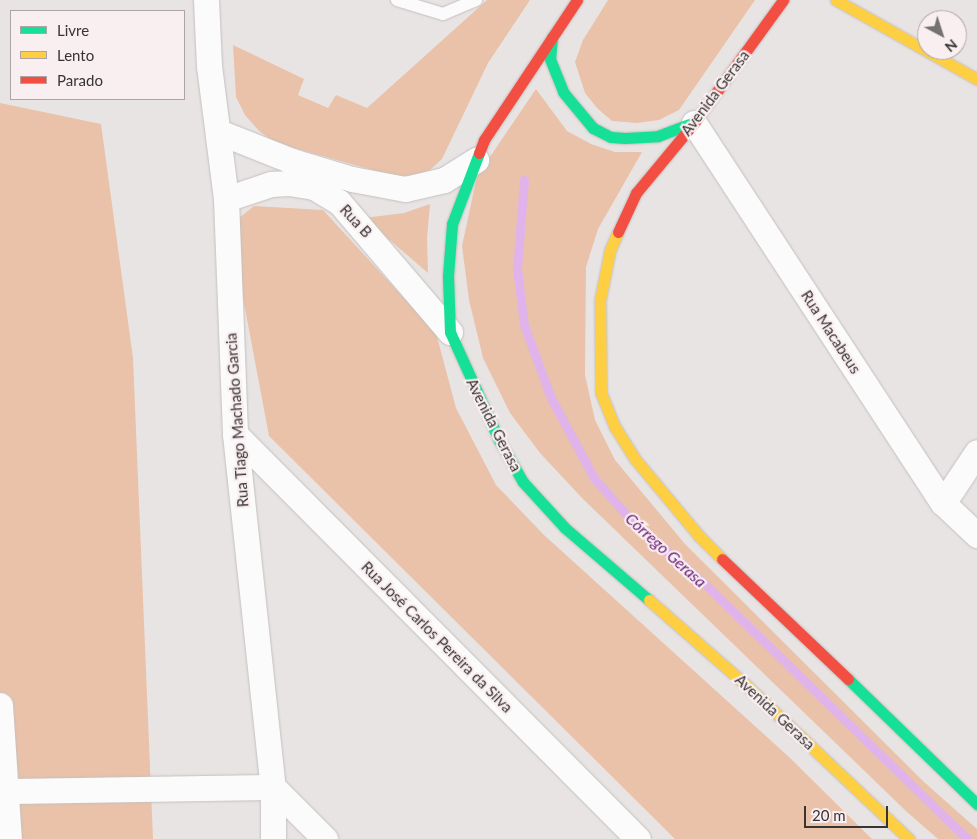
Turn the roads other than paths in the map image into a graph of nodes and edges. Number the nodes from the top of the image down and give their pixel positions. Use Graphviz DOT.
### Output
graph roads {
  1 [pos="206,0"];
  2 [pos="397,0"];
  3 [pos="476,0"];
  4 [pos="577,0"];
  5 [pos="783,0"];
  6 [pos="836,0"];
  7 [pos="552,37"];
  8 [pos="977,80"];
  9 [pos="694,123"];
  10 [pos="219,132"];
  11 [pos="476,160"];
  12 [pos="226,199"];
  13 [pos="450,332"];
  14 [pos="235,434"];
  15 [pos="977,452"];
  16 [pos="943,503"];
  17 [pos="977,535"];
  18 [pos="0,705"];
  19 [pos="272,787"];
  20 [pos="8,791"];
  21 [pos="977,804"];
  22 [pos="9,839"];
  23 [pos="273,839"];
  24 [pos="326,839"];
  25 [pos="638,839"];
  26 [pos="909,839"];
  1 -- 10 [label="street, Rua Tiago Machado Garcia"];
  2 -- 3 [label="lane"];
  4 -- 7 [label="main road, Avenida Gerasa"];
  5 -- 9 [label="main road, Avenida Gerasa"];
  6 -- 8 [label="main road"];
  7 -- 9 [label="main road"];
  7 -- 11 [label="main road, Avenida Gerasa"];
  9 -- 16 [label="street, Rua Macabeus"];
  9 -- 21 [label="main road, Avenida Gerasa"];
  10 -- 11 [label="street, Rua B"];
  10 -- 12 [label="street, Rua Tiago Machado Garcia"];
  11 -- 13 [label="main road, Avenida Gerasa"];
  12 -- 13 [label="street, Rua B"];
  12 -- 14 [label="street, Rua Tiago Machado Garcia"];
  13 -- 26 [label="main road, Avenida Gerasa"];
  14 -- 19 [label="street, Rua Tiago Machado Garcia"];
  14 -- 25 [label="street, Rua José Carlos Pereira da Silva"];
  15 -- 16 [label="street"];
  16 -- 17 [label="street, Rua Macabeus"];
  18 -- 20 [label="street"];
  19 -- 20 [label="street"];
  19 -- 23 [label="street, Rua Tiago Machado Garcia"];
  19 -- 24 [label="street"];
  20 -- 22 [label="street"];
}
